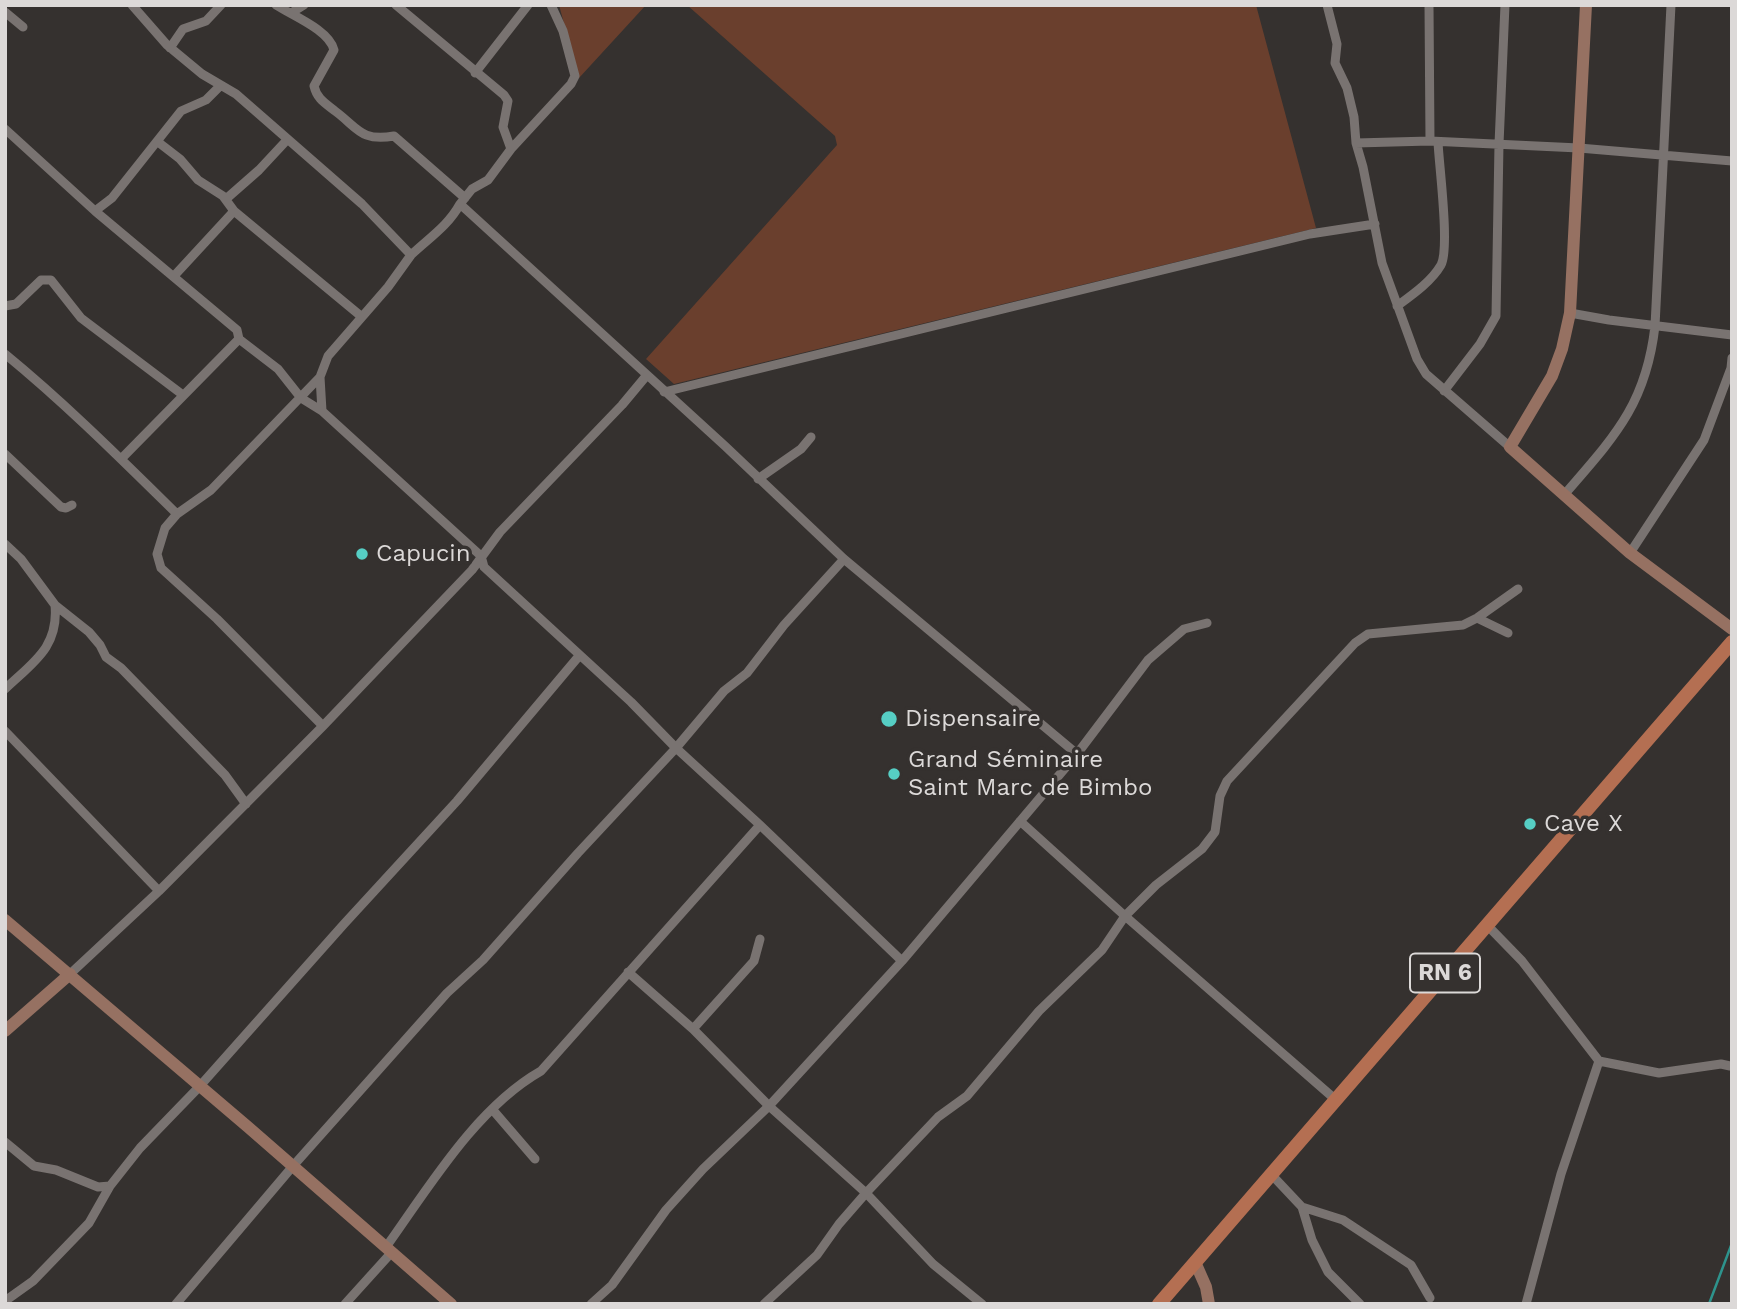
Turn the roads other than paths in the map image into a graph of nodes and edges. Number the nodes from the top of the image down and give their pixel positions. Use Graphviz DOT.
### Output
graph roads {
  1 [pos="132,5"];
  2 [pos="221,5"];
  3 [pos="276,5"];
  4 [pos="304,5"];
  5 [pos="396,5"];
  6 [pos="528,5"];
  7 [pos="551,5"];
  8 [pos="1327,5"];
  9 [pos="1429,5"];
  10 [pos="1506,5"];
  11 [pos="1587,5"];
  12 [pos="1671,5"];
  13 [pos="5,12"];
  14 [pos="291,13"];
  15 [pos="23,27"];
  16 [pos="170,48"];
  17 [pos="475,73"];
  18 [pos="220,86"];
  19 [pos="5,129"];
  20 [pos="286,141"];
  21 [pos="1434,141"];
  22 [pos="158,142"];
  23 [pos="1356,143"];
  24 [pos="1499,144"];
  25 [pos="1579,148"];
  26 [pos="511,149"];
  27 [pos="1663,156"];
  28 [pos="1732,161"];
  29 [pos="226,199"];
  30 [pos="462,201"];
  31 [pos="95,211"];
  32 [pos="234,211"];
  33 [pos="1375,224"];
  34 [pos="1296,233"];
  35 [pos="1310,234"];
  36 [pos="411,256"];
  37 [pos="174,276"];
  38 [pos="5,306"];
  39 [pos="1397,306"];
  40 [pos="1570,313"];
  41 [pos="362,317"];
  42 [pos="1656,326"];
  43 [pos="1732,335"];
  44 [pos="239,339"];
  45 [pos="5,354"];
  46 [pos="1732,358"];
  47 [pos="647,375"];
  48 [pos="320,377"];
  49 [pos="1444,391"];
  50 [pos="664,392"];
  51 [pos="183,395"];
  52 [pos="301,398"];
  53 [pos="322,411"];
  54 [pos="811,437"];
  55 [pos="1510,447"];
  56 [pos="5,454"];
  57 [pos="122,458"];
  58 [pos="758,479"];
  59 [pos="1564,495"];
  60 [pos="72,505"];
  61 [pos="177,514"];
  62 [pos="5,544"];
  63 [pos="1630,553"];
  64 [pos="481,556"];
  65 [pos="844,559"];
  66 [pos="1518,589"];
  67 [pos="55,606"];
  68 [pos="1478,618"];
  69 [pos="1207,623"];
  70 [pos="1732,629"];
  71 [pos="1508,633"];
  72 [pos="1732,642"];
  73 [pos="579,656"];
  74 [pos="5,689"];
  75 [pos="323,726"];
  76 [pos="5,731"];
  77 [pos="676,748"];
  78 [pos="1077,754"];
  79 [pos="246,804"];
  80 [pos="1020,821"];
  81 [pos="760,825"];
  82 [pos="159,891"];
  83 [pos="1125,916"];
  84 [pos="5,920"];
  85 [pos="1487,925"];
  86 [pos="760,939"];
  87 [pos="902,961"];
  88 [pos="628,972"];
  89 [pos="70,974"];
  90 [pos="693,1029"];
  91 [pos="5,1031"];
  92 [pos="1599,1061"];
  93 [pos="1730,1066"];
  94 [pos="199,1087"];
  95 [pos="1336,1100"];
  96 [pos="769,1106"];
  97 [pos="492,1109"];
  98 [pos="5,1142"];
  99 [pos="535,1159"];
  100 [pos="293,1166"];
  101 [pos="1270,1173"];
  102 [pos="110,1186"];
  103 [pos="866,1194"];
  104 [pos="1302,1207"];
  105 [pos="389,1249"];
  106 [pos="1195,1262"];
  107 [pos="1430,1298"];
  108 [pos="5,1301"];
  109 [pos="176,1304"];
  110 [pos="345,1304"];
  111 [pos="451,1304"];
  112 [pos="591,1304"];
  113 [pos="764,1304"];
  114 [pos="982,1304"];
  115 [pos="1159,1304"];
  116 [pos="1209,1304"];
  117 [pos="1360,1304"];
  118 [pos="1526,1304"];
  1 -- 16 [label="street"];
  2 -- 16 [label="street"];
  3 -- 14 [label="street"];
  4 -- 14 [label="street"];
  5 -- 17 [label="street"];
  6 -- 17 [label="street"];
  7 -- 26 [label="street"];
  8 -- 23 [label="street"];
  9 -- 21 [label="street"];
  10 -- 24 [label="street"];
  11 -- 25 [label="street"];
  12 -- 27 [label="street"];
  13 -- 15 [label="street"];
  14 -- 30 [label="street"];
  16 -- 18 [label="street"];
  17 -- 26 [label="street"];
  18 -- 20 [label="street"];
  18 -- 22 [label="street"];
  19 -- 31 [label="street"];
  20 -- 29 [label="street"];
  20 -- 36 [label="street"];
  21 -- 23 [label="street"];
  21 -- 24 [label="street"];
  21 -- 39 [label="street"];
  22 -- 29 [label="street"];
  22 -- 31 [label="street"];
  23 -- 33 [label="street"];
  24 -- 25 [label="street"];
  24 -- 49 [label="street"];
  25 -- 27 [label="street"];
  25 -- 40 [label="street"];
  26 -- 30 [label="street"];
  27 -- 28 [label="street"];
  27 -- 42 [label="street"];
  29 -- 32 [label="street"];
  30 -- 36 [label="street"];
  30 -- 47 [label="street"];
  31 -- 37 [label="street"];
  32 -- 37 [label="street"];
  32 -- 41 [label="street"];
  33 -- 35 [label="street"];
  33 -- 39 [label="street"];
  34 -- 35 [label="street"];
  35 -- 50 [label="street"];
  36 -- 41 [label="street"];
  37 -- 44 [label="street"];
  38 -- 51 [label="street"];
  39 -- 49 [label="street"];
  40 -- 42 [label="street"];
  40 -- 55 [label="street"];
  41 -- 48 [label="street"];
  42 -- 43 [label="street"];
  42 -- 59 [label="street"];
  44 -- 51 [label="street"];
  44 -- 52 [label="street"];
  45 -- 57 [label="street"];
  46 -- 63 [label="street"];
  47 -- 50 [label="street"];
  47 -- 64 [label="street"];
  48 -- 52 [label="street"];
  48 -- 53 [label="street"];
  49 -- 55 [label="street"];
  50 -- 58 [label="street"];
  51 -- 57 [label="street"];
  52 -- 53 [label="street"];
  52 -- 61 [label="street"];
  53 -- 64 [label="street"];
  54 -- 58 [label="street"];
  55 -- 59 [label="street"];
  56 -- 60 [label="street"];
  57 -- 61 [label="street"];
  58 -- 65 [label="street"];
  59 -- 63 [label="street"];
  61 -- 75 [label="street"];
  62 -- 67 [label="street"];
  63 -- 70 [label="street"];
  64 -- 73 [label="street"];
  64 -- 75 [label="street"];
  65 -- 77 [label="street"];
  65 -- 78 [label="street"];
  66 -- 68 [label="street"];
  67 -- 74 [label="street"];
  67 -- 79 [label="street"];
  68 -- 71 [label="street"];
  68 -- 83 [label="street"];
  69 -- 78 [label="street"];
  72 -- 85 [label="main road, RN 6"];
  73 -- 77 [label="street"];
  73 -- 94 [label="street"];
  75 -- 79 [label="street"];
  76 -- 82 [label="street"];
  77 -- 81 [label="street"];
  77 -- 100 [label="street"];
  78 -- 80 [label="street"];
  79 -- 82 [label="street"];
  80 -- 83 [label="street"];
  80 -- 87 [label="street"];
  81 -- 87 [label="street"];
  81 -- 88 [label="street"];
  82 -- 89 [label="street"];
  83 -- 95 [label="street"];
  83 -- 103 [label="street"];
  84 -- 89 [label="street"];
  85 -- 92 [label="street"];
  85 -- 95 [label="main road, RN 6"];
  86 -- 90 [label="street"];
  87 -- 96 [label="street"];
  88 -- 90 [label="street"];
  88 -- 97 [label="street"];
  89 -- 91 [label="street"];
  89 -- 94 [label="street"];
  90 -- 96 [label="street"];
  92 -- 93 [label="street"];
  92 -- 118 [label="street"];
  94 -- 100 [label="street"];
  94 -- 102 [label="street"];
  95 -- 101 [label="main road, RN 6"];
  96 -- 103 [label="street"];
  96 -- 112 [label="street"];
  97 -- 99 [label="street"];
  97 -- 105 [label="street"];
  98 -- 102 [label="street"];
  100 -- 105 [label="street"];
  100 -- 109 [label="street"];
  101 -- 104 [label="street"];
  101 -- 106 [label="main road, RN 6"];
  102 -- 108 [label="street"];
  103 -- 113 [label="street"];
  103 -- 114 [label="street"];
  104 -- 107 [label="street"];
  104 -- 117 [label="street"];
  105 -- 110 [label="street"];
  105 -- 111 [label="street"];
  106 -- 115 [label="main road, RN 6"];
  106 -- 116 [label="street"];
}
